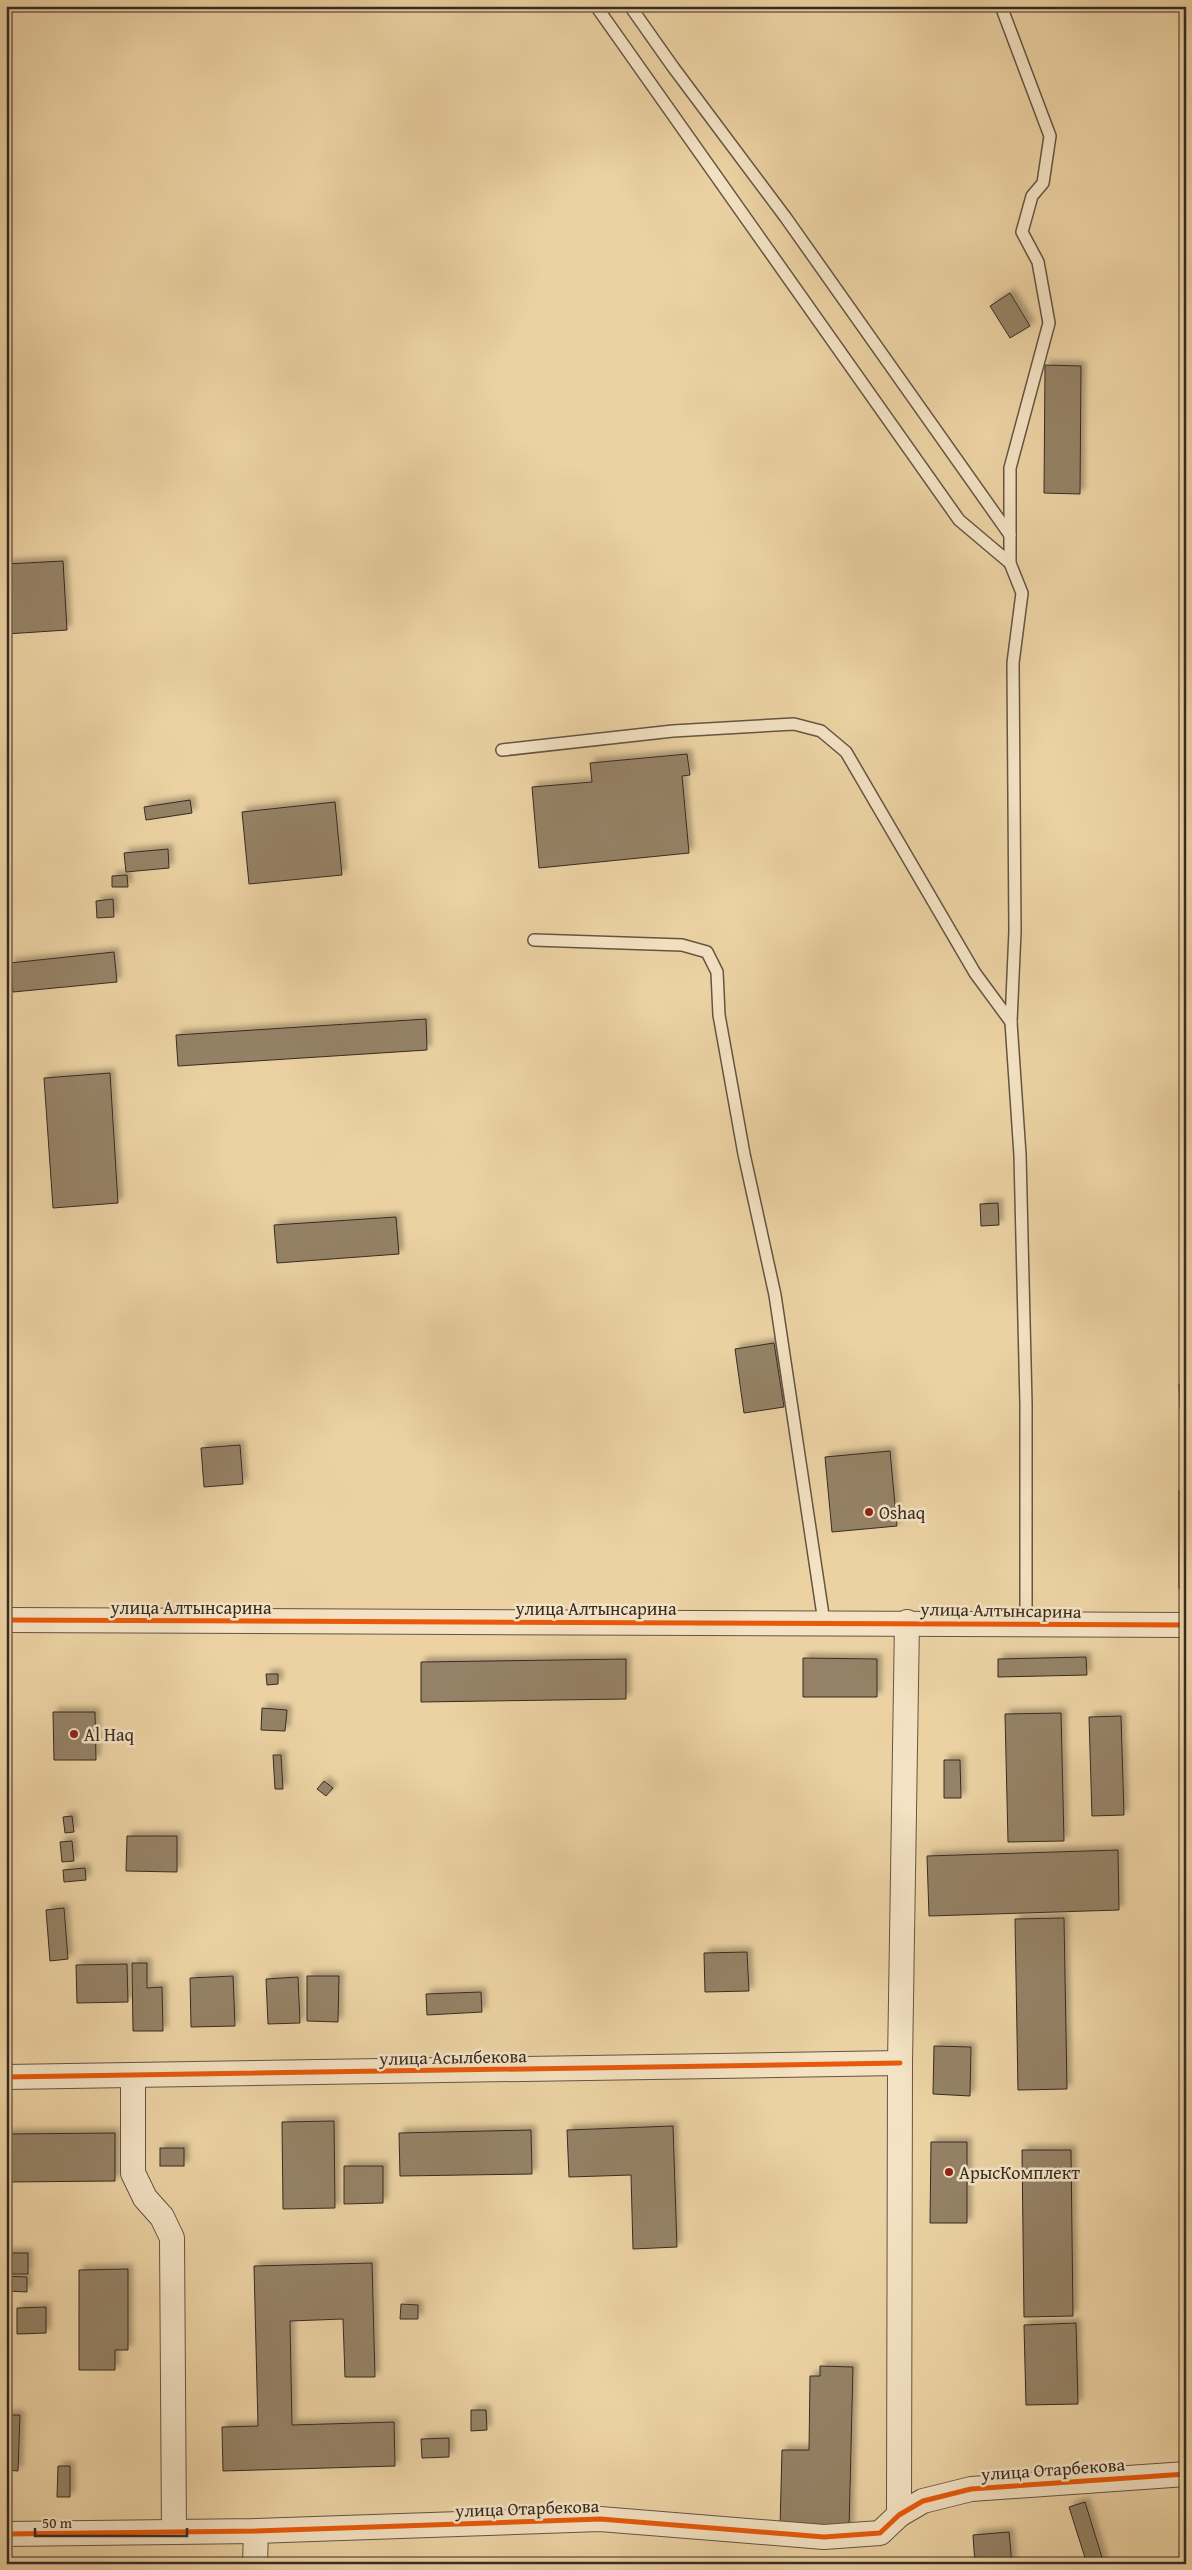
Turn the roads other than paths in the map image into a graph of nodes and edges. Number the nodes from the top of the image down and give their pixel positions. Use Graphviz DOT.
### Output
graph roads {
  1 [pos="596,6"];
  2 [pos="630,6"];
  3 [pos="1001,6"];
  4 [pos="1010,535"];
  5 [pos="1010,563"];
  6 [pos="502,750"];
  7 [pos="534,940"];
  8 [pos="1011,1022"];
  9 [pos="6,1620"];
  10 [pos="824,1622"];
  11 [pos="907,1622"];
  12 [pos="1026,1624"];
  13 [pos="1186,1625"];
  14 [pos="900,2062"];
  15 [pos="133,2076"];
  16 [pos="6,2077"];
  17 [pos="1186,2474"];
  18 [pos="898,2515"];
  19 [pos="256,2531"];
  20 [pos="174,2532"];
  21 [pos="6,2534"];
  22 [pos="255,2564"];
  1 -- 5 [label="lane"];
  2 -- 4 [label="lane"];
  3 -- 4 [label="lane"];
  4 -- 5 [label="lane"];
  5 -- 8 [label="lane"];
  6 -- 8 [label="lane"];
  7 -- 10 [label="lane"];
  8 -- 12 [label="lane"];
  9 -- 10 [label="street, улица Алтынсарина"];
  10 -- 11 [label="street, улица Алтынсарина"];
  11 -- 12 [label="street, улица Алтынсарина"];
  11 -- 14 [label="street"];
  12 -- 13 [label="street, улица Алтынсарина"];
  14 -- 15 [label="street, улица Асылбекова"];
  14 -- 18 [label="street"];
  15 -- 16 [label="street, улица Асылбекова"];
  15 -- 20 [label="street"];
  17 -- 18 [label="street, улица Отарбекова"];
  18 -- 19 [label="street, улица Отарбекова"];
  19 -- 20 [label="street, улица Отарбекова"];
  19 -- 22 [label="street"];
  20 -- 21 [label="street, улица Отарбекова"];
}
